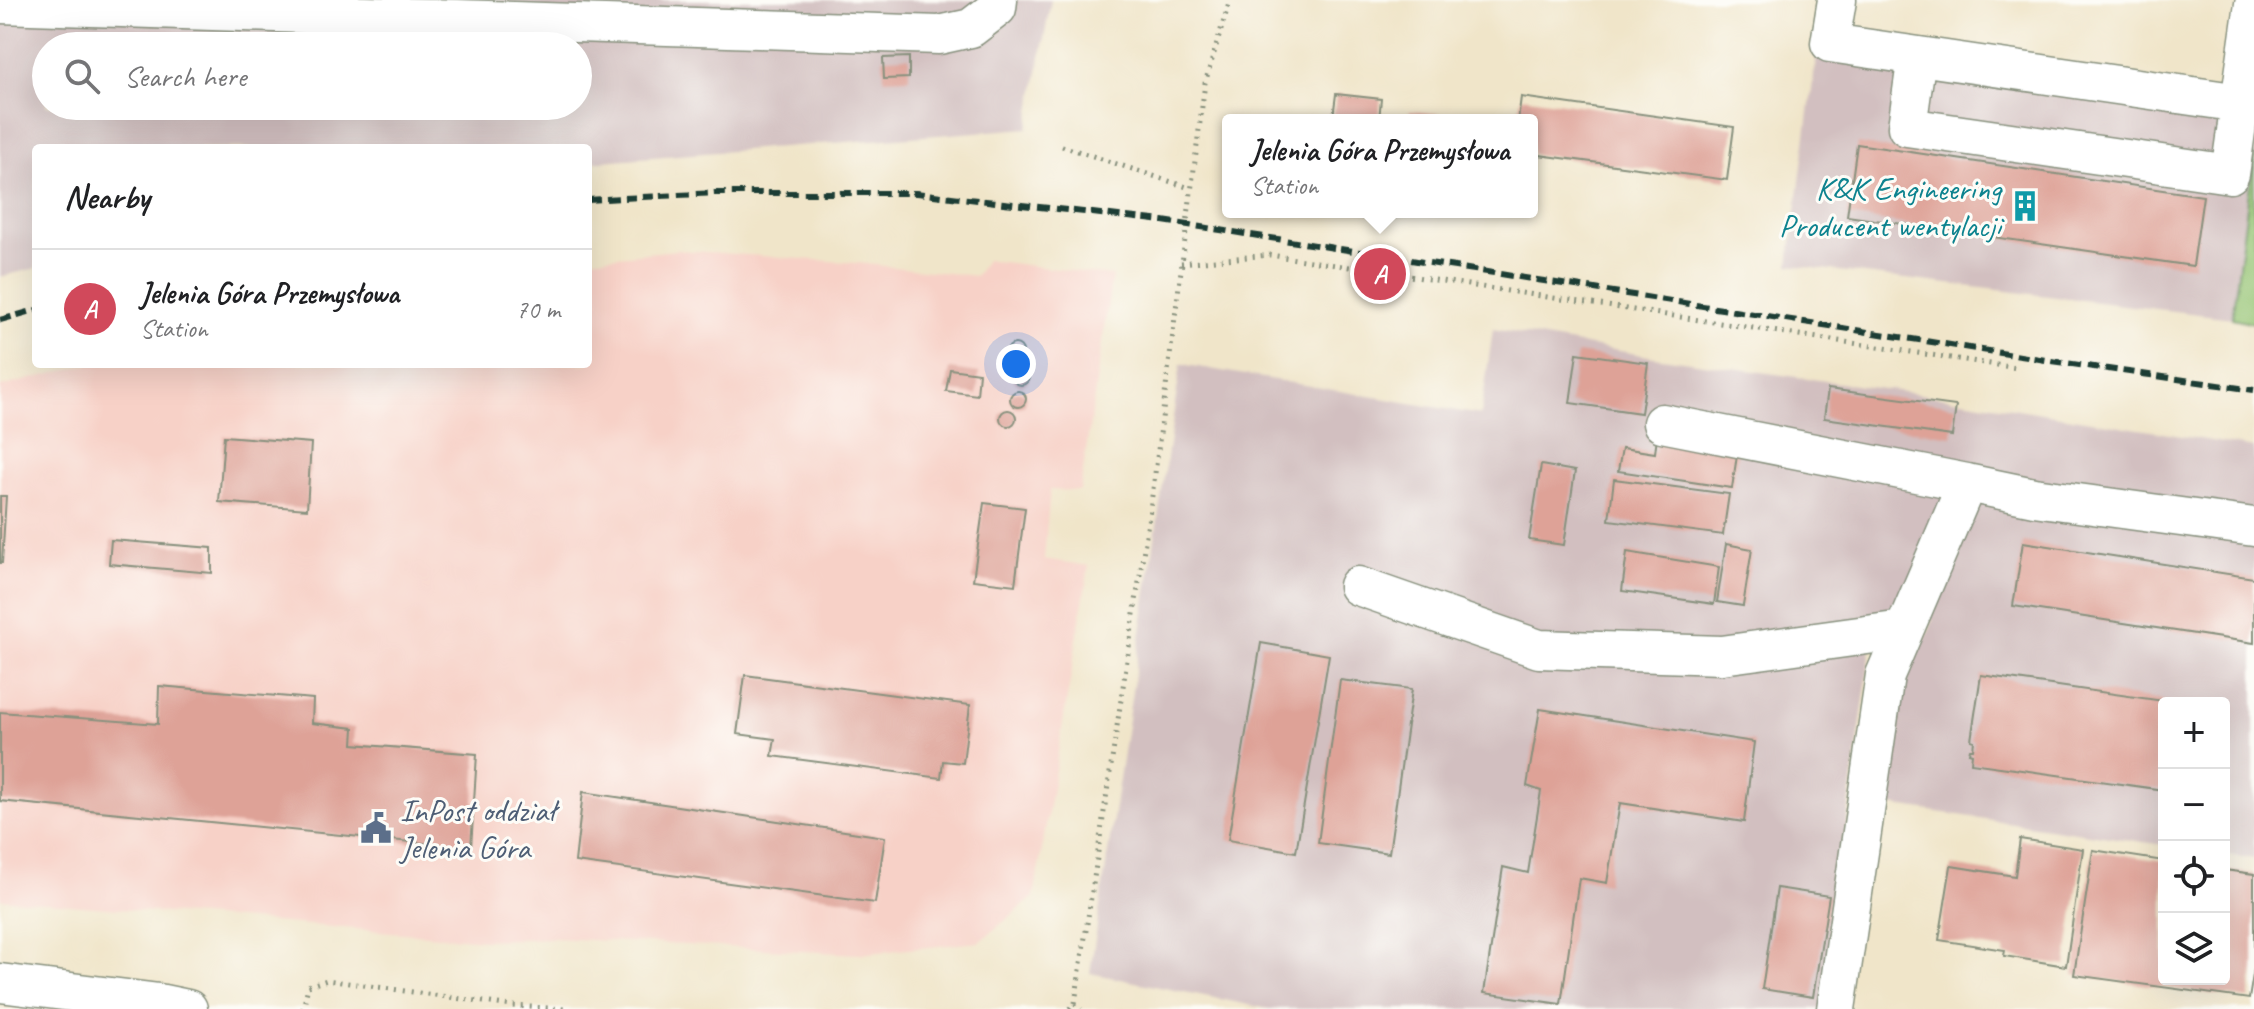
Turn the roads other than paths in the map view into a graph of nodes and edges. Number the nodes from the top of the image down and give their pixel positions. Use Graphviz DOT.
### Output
graph roads {
  1 [pos="998,0"];
  2 [pos="1837,0"];
  3 [pos="0,4"];
  4 [pos="2254,4"];
  5 [pos="1917,56"];
  6 [pos="2240,103"];
  7 [pos="1662,423"];
  8 [pos="1967,483"];
  9 [pos="2254,527"];
  10 [pos="1358,586"];
  11 [pos="1903,630"];
  12 [pos="0,983"];
  13 [pos="188,1009"];
  14 [pos="1836,1009"];
  1 -- 3 [label="street"];
  2 -- 5 [label="street"];
  4 -- 6 [label="street"];
  5 -- 6 [label="street"];
  5 -- 6 [label="street"];
  7 -- 8 [label="street"];
  8 -- 9 [label="street"];
  8 -- 11 [label="street"];
  10 -- 11 [label="street"];
  11 -- 14 [label="street"];
  12 -- 13 [label="street"];
}
